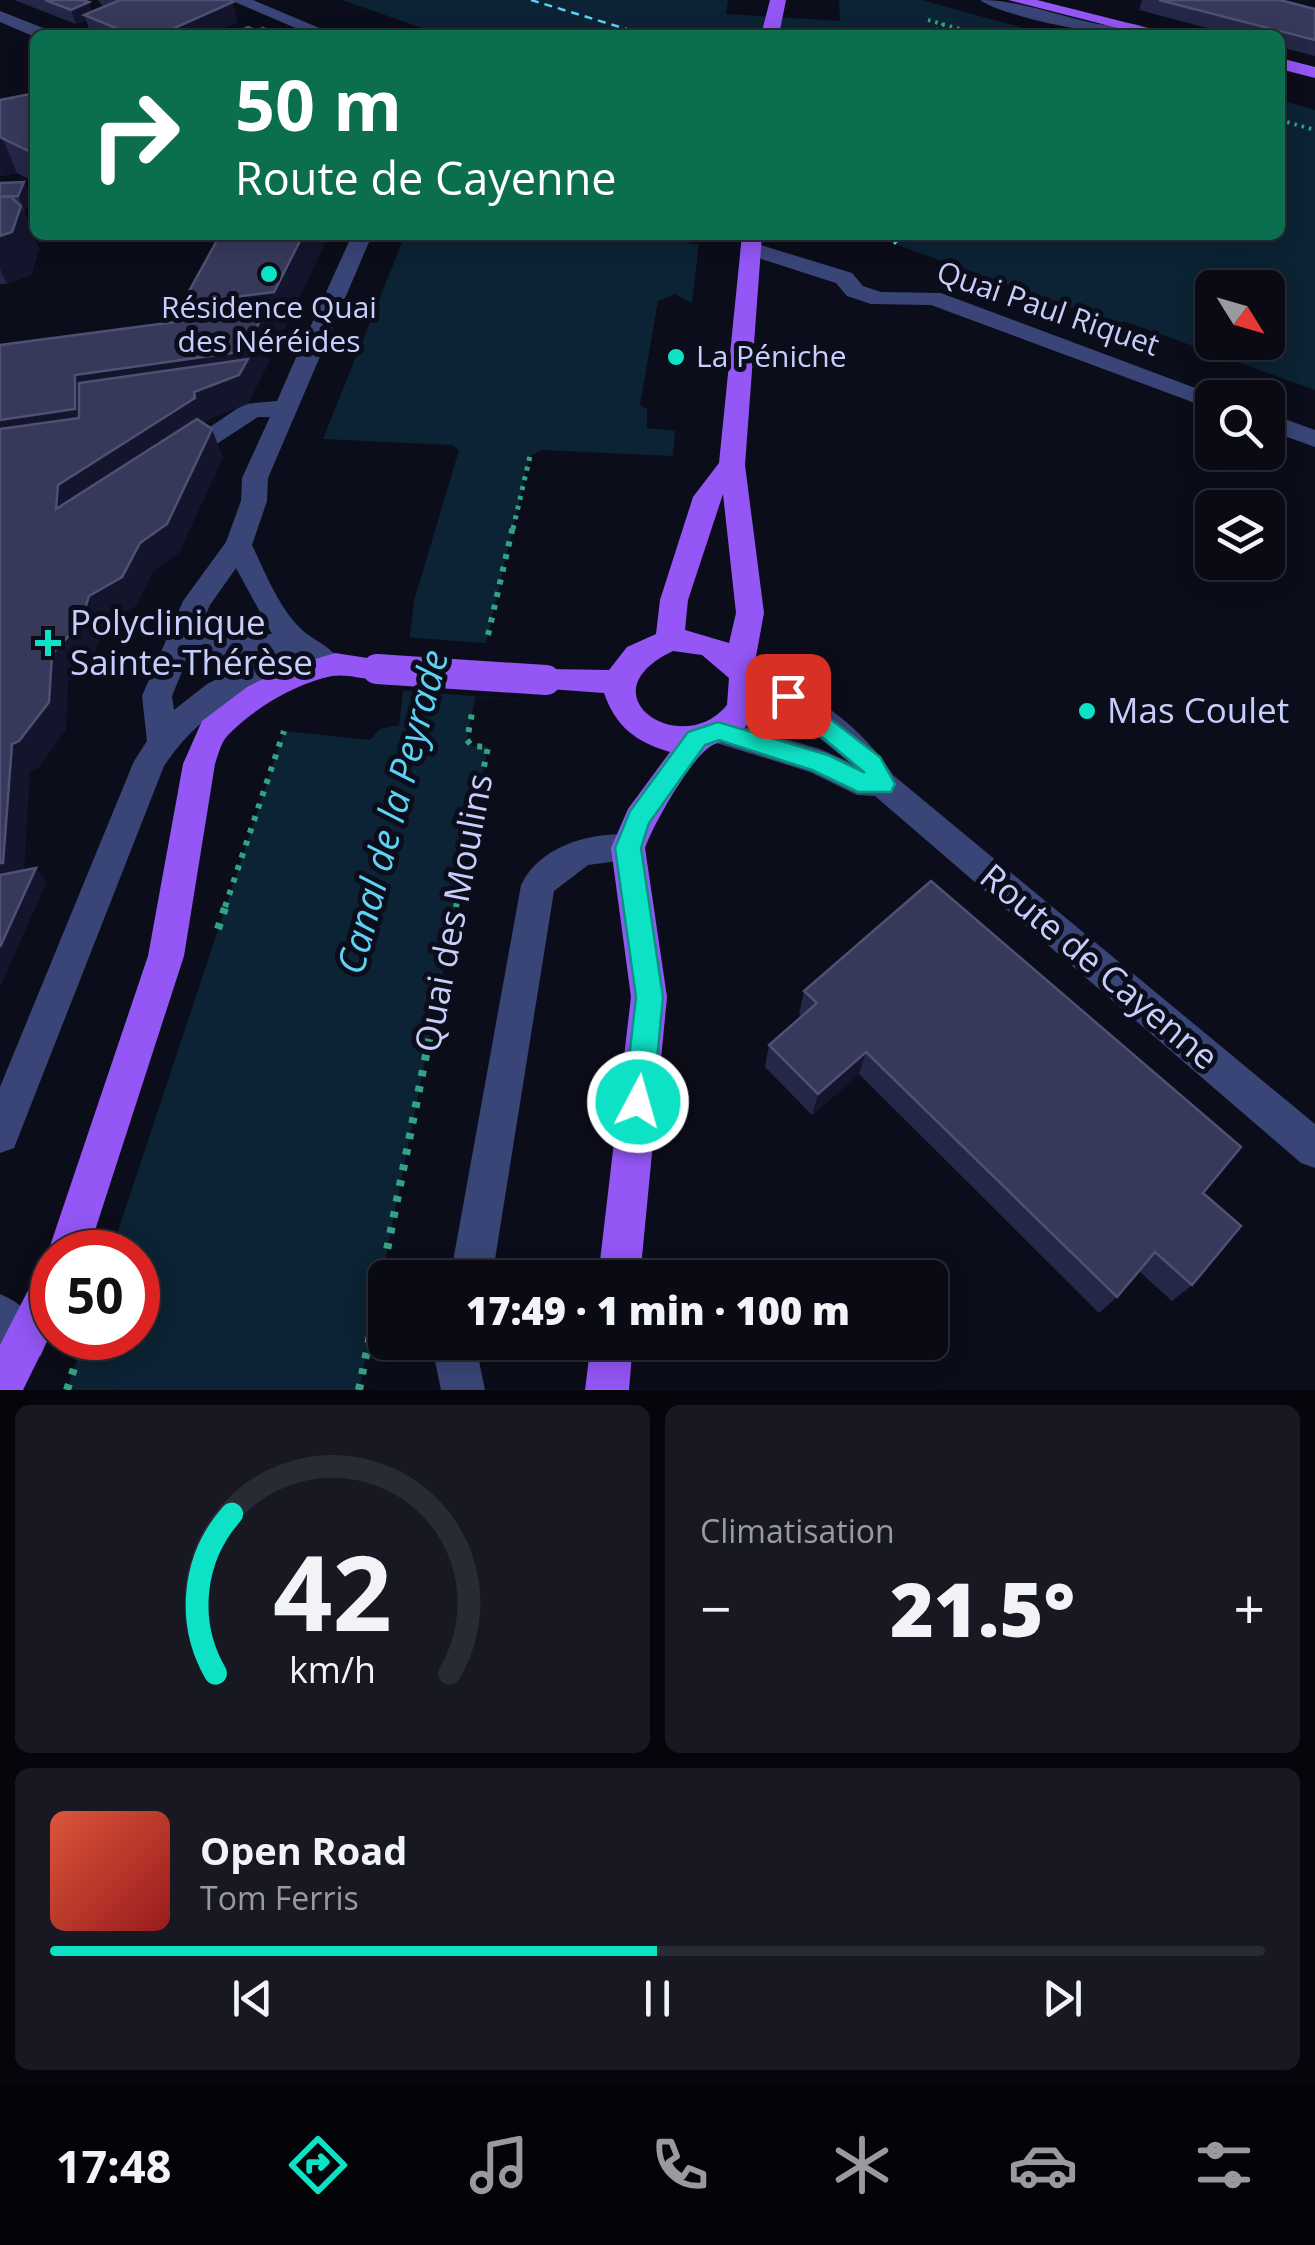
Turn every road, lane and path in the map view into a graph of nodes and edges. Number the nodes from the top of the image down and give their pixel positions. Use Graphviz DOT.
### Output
graph roads {
  1 [pos="238,0"];
  2 [pos="760,0"];
  3 [pos="778,0"];
  4 [pos="988,0"];
  5 [pos="1016,0"];
  6 [pos="1043,0"];
  7 [pos="0,16"];
  8 [pos="282,16"];
  9 [pos="928,20"];
  10 [pos="944,24"];
  11 [pos="260,26"];
  12 [pos="1129,26"];
  13 [pos="772,27"];
  14 [pos="33,30"];
  15 [pos="315,30"];
  16 [pos="936,30"];
  17 [pos="964,30"];
  18 [pos="1146,30"];
  19 [pos="1285,64"];
  20 [pos="1315,73"];
  21 [pos="1285,121"];
  22 [pos="1315,130"];
  23 [pos="360,240"];
  24 [pos="752,241"];
  25 [pos="319,338"];
  26 [pos="205,352"];
  27 [pos="1195,395"];
  28 [pos="288,409"];
  29 [pos="1285,428"];
  30 [pos="1315,439"];
  31 [pos="530,456"];
  32 [pos="732,464"];
  33 [pos="154,472"];
  34 [pos="238,545"];
  35 [pos="670,640"];
  36 [pos="502,644"];
  37 [pos="178,646"];
  38 [pos="313,654"];
  39 [pos="741,671"];
  40 [pos="618,682"];
  41 [pos="475,696"];
  42 [pos="708,735"];
  43 [pos="162,740"];
  44 [pos="882,784"];
  45 [pos="628,848"];
  46 [pos="0,1134"];
  47 [pos="1315,1149"];
  48 [pos="75,1230"];
  49 [pos="474,1260"];
  50 [pos="621,1260"];
  51 [pos="13,1328"];
  52 [pos="77,1360"];
  53 [pos="457,1360"];
  54 [pos="610,1360"];
  55 [pos="0,1390"];
  56 [pos="67,1390"];
  57 [pos="359,1390"];
  58 [pos="463,1390"];
  59 [pos="607,1390"];
  1 -- 8 [label="street"];
  2 -- 13 [label="main road"];
  3 -- 13 [label="main road"];
  4 -- 12 [label="street"];
  5 -- 12 [label="main road"];
  6 -- 12 [label="main road"];
  7 -- 14 [label="street"];
  8 -- 11 [label="street"];
  8 -- 15 [label="street"];
  9 -- 10 [label="path"];
  10 -- 16 [label="path"];
  10 -- 17 [label="path"];
  12 -- 18 [label="main road"];
  19 -- 20 [label="main road"];
  21 -- 22 [label="path"];
  23 -- 25 [label="street"];
  24 -- 27 [label="street, Quai Paul Riquet"];
  24 -- 32 [label="main road"];
  25 -- 26 [label="street"];
  25 -- 28 [label="street"];
  28 -- 33 [label="street"];
  28 -- 34 [label="street"];
  29 -- 30 [label="street"];
  31 -- 36 [label="path"];
  32 -- 35 [label="main road"];
  32 -- 39 [label="main road"];
  34 -- 37 [label="street"];
  34 -- 38 [label="street"];
  35 -- 39 [label="main road"];
  35 -- 40 [label="main road"];
  37 -- 38 [label="street"];
  37 -- 43 [label="street"];
  38 -- 40 [label="main road, bridge"];
  38 -- 43 [label="street"];
  38 -- 48 [label="main road"];
  39 -- 42 [label="main road"];
  39 -- 44 [label="street, Route de Cayenne"];
  40 -- 42 [label="main road"];
  41 -- 57 [label="path, Quai des Moulins"];
  42 -- 44 [label="street, Route de Cayenne"];
  42 -- 45 [label="main road"];
  43 -- 46 [label="street"];
  44 -- 47 [label="street, Route de Cayenne"];
  45 -- 49 [label="street"];
  45 -- 50 [label="main road"];
  51 -- 55 [label="main road"];
  52 -- 56 [label="path"];
  53 -- 58 [label="street"];
  54 -- 59 [label="main road"];
}
